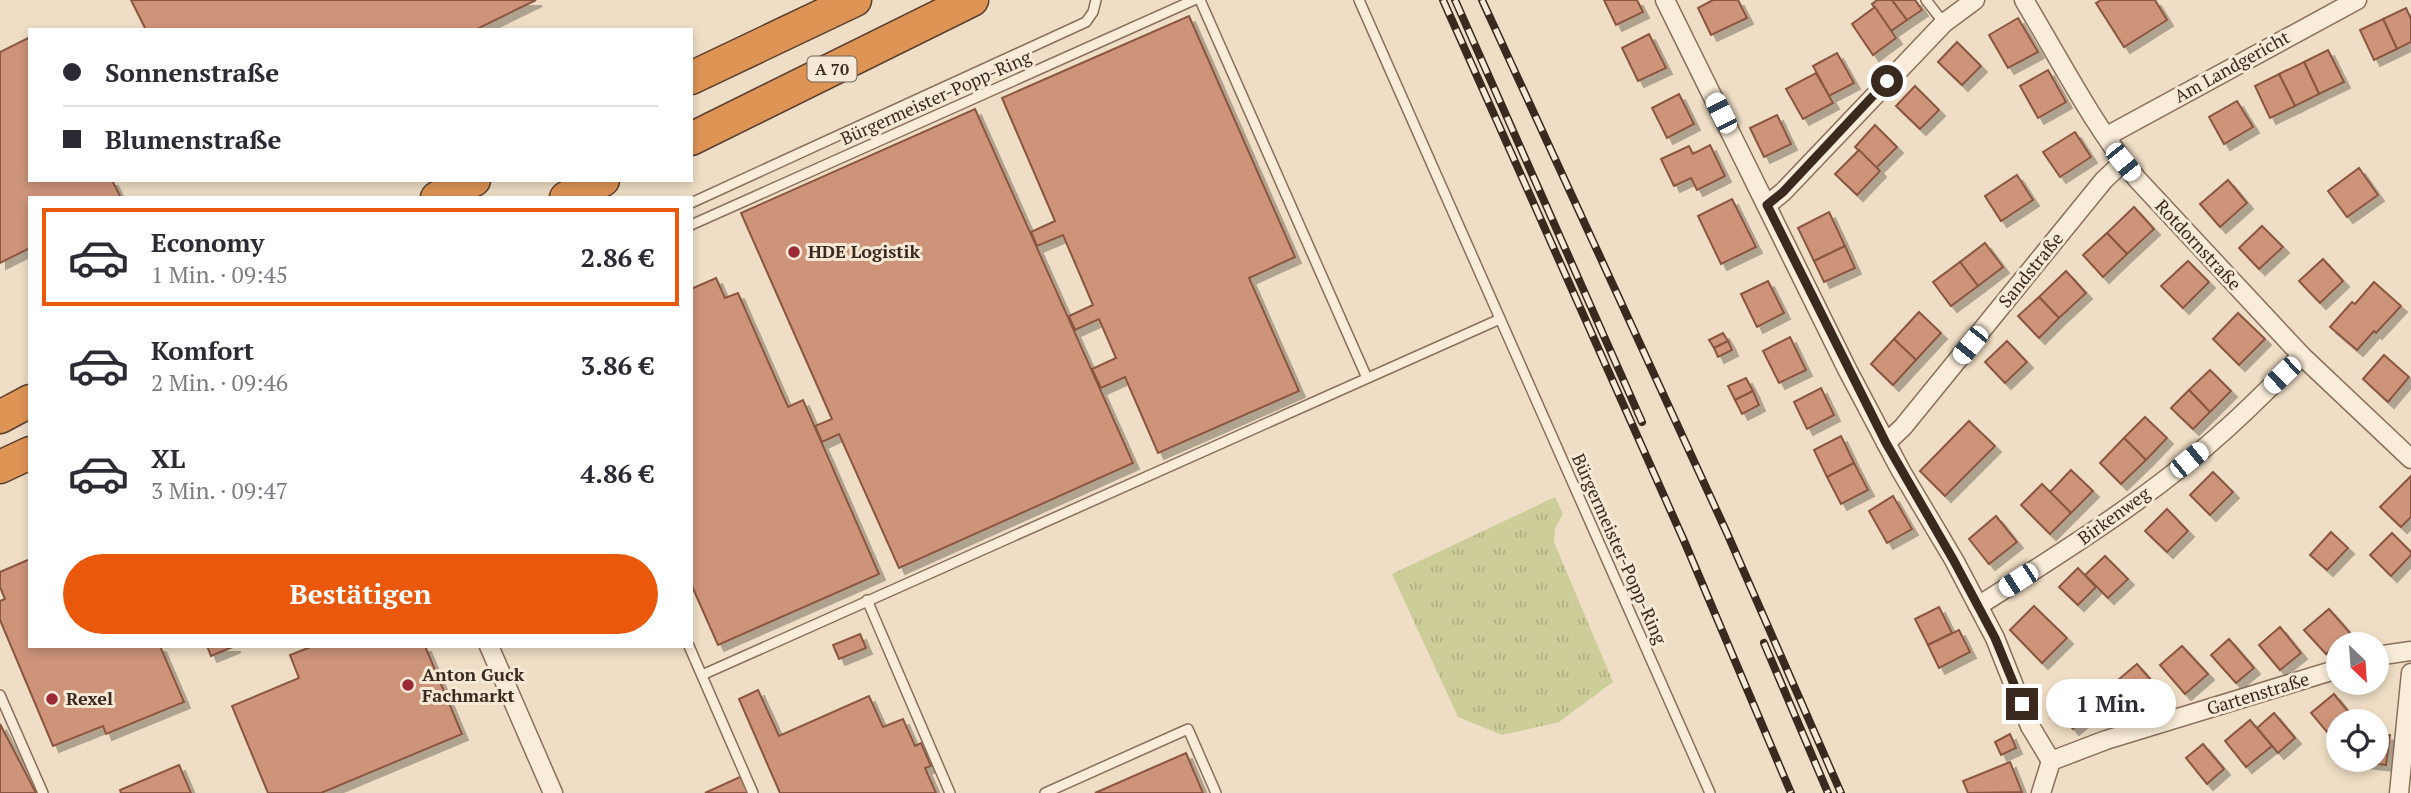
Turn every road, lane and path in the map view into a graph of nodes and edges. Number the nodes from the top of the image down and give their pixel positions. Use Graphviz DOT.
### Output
graph roads {
  1 [pos="855,0"];
  2 [pos="972,0"];
  3 [pos="1096,0"];
  4 [pos="1195,0"];
  5 [pos="1200,0"];
  6 [pos="1359,0"];
  7 [pos="1665,0"];
  8 [pos="1926,0"];
  9 [pos="1975,0"];
  10 [pos="2024,0"];
  11 [pos="2357,0"];
  12 [pos="1944,23"];
  13 [pos="693,77"];
  14 [pos="2107,136"];
  15 [pos="693,138"];
  16 [pos="2123,162"];
  17 [pos="470,182"];
  18 [pos="599,182"];
  19 [pos="441,196"];
  20 [pos="570,196"];
  21 [pos="693,202"];
  22 [pos="1767,205"];
  23 [pos="693,224"];
  24 [pos="1500,319"];
  25 [pos="2301,356"];
  26 [pos="1367,377"];
  27 [pos="28,402"];
  28 [pos="0,417"];
  29 [pos="1886,443"];
  30 [pos="28,454"];
  31 [pos="2411,459"];
  32 [pos="0,467"];
  33 [pos="867,600"];
  34 [pos="1978,606"];
  35 [pos="490,648"];
  36 [pos="690,648"];
  37 [pos="2411,651"];
  38 [pos="2389,654"];
  39 [pos="2326,673"];
  40 [pos="2411,673"];
  41 [pos="702,675"];
  42 [pos="0,695"];
  43 [pos="2051,761"];
  44 [pos="43,793"];
  45 [pos="553,793"];
  46 [pos="753,793"];
  47 [pos="950,793"];
  48 [pos="1045,793"];
  49 [pos="1216,793"];
  50 [pos="1710,793"];
  51 [pos="2041,793"];
  52 [pos="2399,793"];
  1 -- 13 [label="highway"];
  2 -- 15 [label="highway, A 70"];
  3 -- 21 [label="lane"];
  4 -- 23 [label="lane, Bürgermeister-Popp-Ring"];
  5 -- 26 [label="lane"];
  6 -- 24 [label="lane, Bürgermeister-Popp-Ring"];
  7 -- 22 [label="street"];
  8 -- 12 [label="lane"];
  9 -- 12 [label="street"];
  10 -- 14 [label="street, Rotdornstraße"];
  11 -- 14 [label="street, Am Landgericht"];
  12 -- 22 [label="street"];
  14 -- 16 [label="street, Rotdornstraße"];
  16 -- 25 [label="street, Rotdornstraße"];
  16 -- 29 [label="street, Sandstraße"];
  17 -- 19 [label="highway"];
  18 -- 20 [label="highway"];
  22 -- 29 [label="street"];
  24 -- 26 [label="lane"];
  24 -- 50 [label="lane, Bürgermeister-Popp-Ring"];
  25 -- 31 [label="street, Rotdornstraße"];
  25 -- 34 [label="street, Birkenweg"];
  26 -- 33 [label="lane"];
  27 -- 28 [label="highway"];
  29 -- 34 [label="street"];
  30 -- 32 [label="highway"];
  33 -- 41 [label="lane"];
  33 -- 47 [label="lane"];
  34 -- 43 [label="street"];
  35 -- 45 [label="street"];
  36 -- 41 [label="lane"];
  37 -- 38 [label="street"];
  39 -- 43 [label="street, Gartenstraße"];
  40 -- 52 [label="street"];
  41 -- 46 [label="lane"];
  42 -- 44 [label="lane"];
  43 -- 51 [label="street"];
  48 -- 49 [label="lane"];
}
